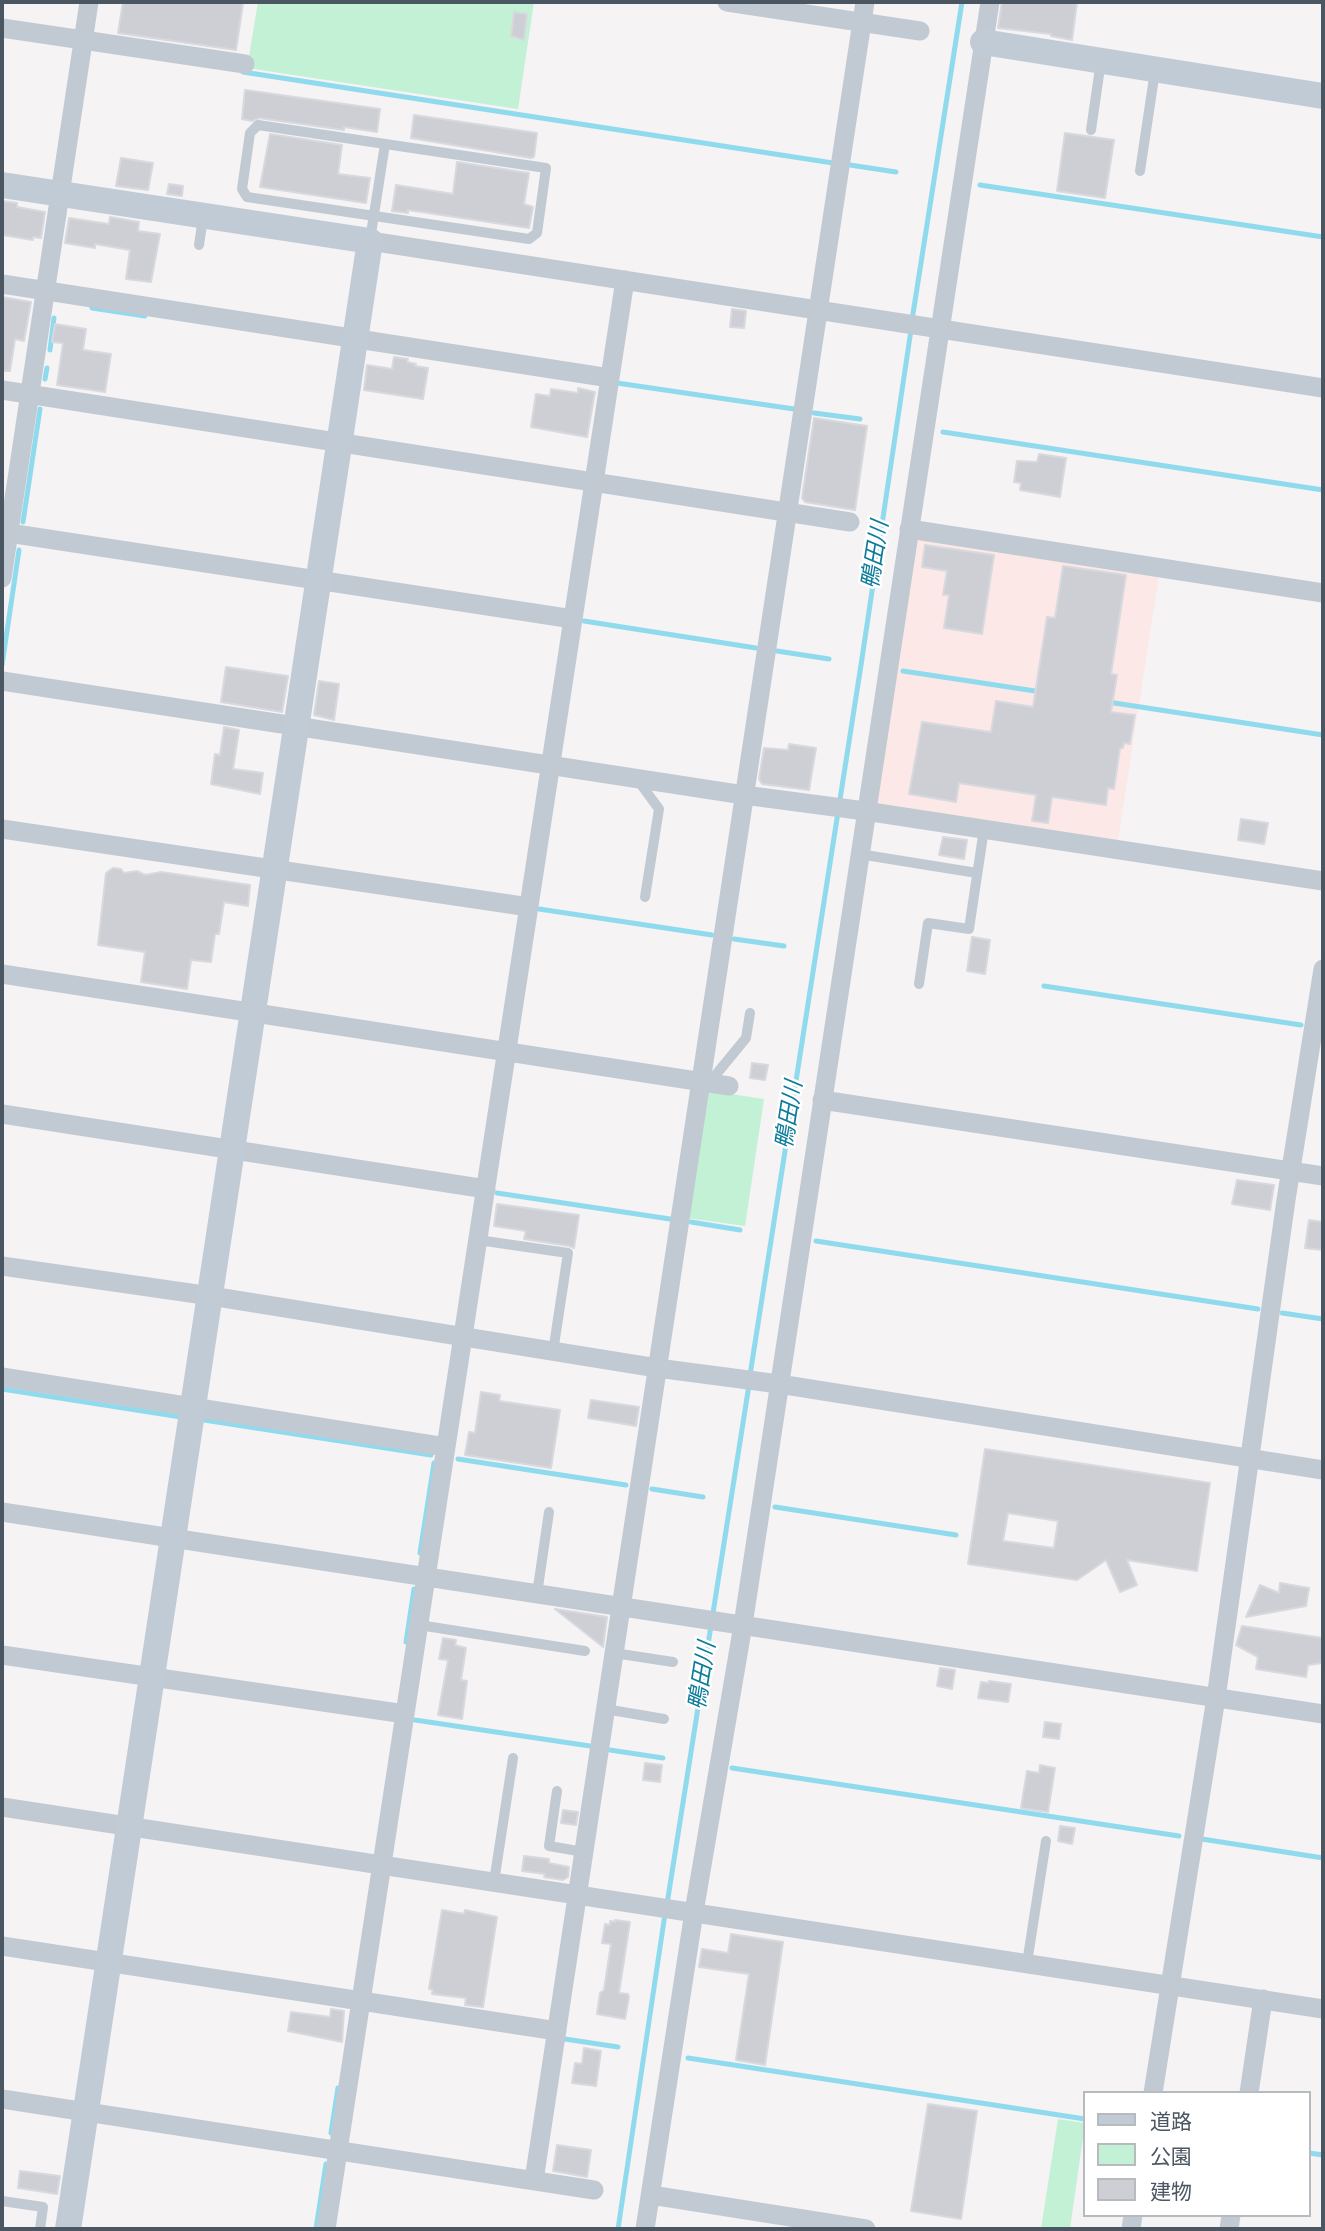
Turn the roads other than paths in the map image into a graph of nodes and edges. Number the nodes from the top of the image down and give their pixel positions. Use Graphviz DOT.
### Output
graph roads {
  1 [pos="89,2"];
  2 [pos="727,2"];
  3 [pos="865,2"];
  4 [pos="990,2"];
  5 [pos="862,22"];
  6 [pos="2,28"];
  7 [pos="920,30"];
  8 [pos="83,40"];
  9 [pos="984,42"];
  10 [pos="1101,61"];
  11 [pos="245,64"];
  12 [pos="1156,69"];
  13 [pos="1323,96"];
  14 [pos="1091,130"];
  15 [pos="385,144"];
  16 [pos="1140,171"];
  17 [pos="2,185"];
  18 [pos="60,193"];
  19 [pos="204,215"];
  20 [pos="372,228"];
  21 [pos="199,245"];
  22 [pos="625,280"];
  23 [pos="2,284"];
  24 [pos="46,291"];
  25 [pos="817,309"];
  26 [pos="934,327"];
  27 [pos="355,339"];
  28 [pos="610,378"];
  29 [pos="1323,388"];
  30 [pos="2,390"];
  31 [pos="30,394"];
  32 [pos="340,442"];
  33 [pos="594,482"];
  34 [pos="786,512"];
  35 [pos="850,522"];
  36 [pos="909,529"];
  37 [pos="5,533"];
  38 [pos="2,578"];
  39 [pos="319,580"];
  40 [pos="1323,593"];
  41 [pos="573,619"];
  42 [pos="2,681"];
  43 [pos="297,727"];
  44 [pos="551,765"];
  45 [pos="636,779"];
  46 [pos="744,795"];
  47 [pos="860,810"];
  48 [pos="2,829"];
  49 [pos="984,829"];
  50 [pos="859,854"];
  51 [pos="275,869"];
  52 [pos="977,873"];
  53 [pos="1323,881"];
  54 [pos="645,897"];
  55 [pos="529,907"];
  56 [pos="1323,968"];
  57 [pos="2,974"];
  58 [pos="919,984"];
  59 [pos="254,1013"];
  60 [pos="750,1013"];
  61 [pos="507,1052"];
  62 [pos="704,1082"];
  63 [pos="729,1086"];
  64 [pos="822,1100"];
  65 [pos="2,1114"];
  66 [pos="233,1150"];
  67 [pos="1290,1171"];
  68 [pos="1323,1176"];
  69 [pos="486,1189"];
  70 [pos="478,1240"];
  71 [pos="2,1266"];
  72 [pos="211,1296"];
  73 [pos="463,1337"];
  74 [pos="553,1352"];
  75 [pos="657,1368"];
  76 [pos="2,1377"];
  77 [pos="774,1384"];
  78 [pos="194,1407"];
  79 [pos="446,1447"];
  80 [pos="1249,1458"];
  81 [pos="1323,1469"];
  82 [pos="2,1512"];
  83 [pos="550,1512"];
  84 [pos="174,1538"];
  85 [pos="426,1577"];
  86 [pos="537,1594"];
  87 [pos="621,1607"];
  88 [pos="737,1624"];
  89 [pos="419,1625"];
  90 [pos="585,1651"];
  91 [pos="614,1653"];
  92 [pos="2,1656"];
  93 [pos="673,1662"];
  94 [pos="153,1678"];
  95 [pos="1216,1698"];
  96 [pos="605,1709"];
  97 [pos="405,1714"];
  98 [pos="1323,1714"];
  99 [pos="664,1718"];
  100 [pos="513,1758"];
  101 [pos="557,1791"];
  102 [pos="2,1807"];
  103 [pos="130,1826"];
  104 [pos="1046,1841"];
  105 [pos="584,1852"];
  106 [pos="382,1865"];
  107 [pos="494,1882"];
  108 [pos="577,1894"];
  109 [pos="690,1912"];
  110 [pos="2,1946"];
  111 [pos="109,1962"];
  112 [pos="1027,1964"];
  113 [pos="1170,1985"];
  114 [pos="1262,1999"];
  115 [pos="361,2001"];
  116 [pos="1323,2009"];
  117 [pos="557,2031"];
  118 [pos="1153,2091"];
  119 [pos="1249,2091"];
  120 [pos="2,2099"];
  121 [pos="86,2112"];
  122 [pos="338,2150"];
  123 [pos="534,2180"];
  124 [pos="594,2190"];
  125 [pos="650,2195"];
  126 [pos="2,2201"];
  127 [pos="40,2229"];
  128 [pos="68,2229"];
  129 [pos="326,2229"];
  130 [pos="645,2229"];
  131 [pos="866,2229"];
  1 -- 8 [label="street"];
  2 -- 5 [label="street"];
  3 -- 5 [label="street"];
  4 -- 9 [label="street"];
  5 -- 7 [label="street"];
  5 -- 25 [label="street"];
  6 -- 8 [label="street"];
  8 -- 11 [label="street"];
  8 -- 18 [label="street"];
  9 -- 10 [label="street"];
  9 -- 26 [label="street"];
  10 -- 12 [label="street"];
  10 -- 14 [label="lane"];
  12 -- 13 [label="street"];
  12 -- 16 [label="lane"];
  15 -- 20 [label="lane"];
  15 -- 20 [label="lane"];
  15 -- 20 [label="lane"];
  17 -- 18 [label="street"];
  18 -- 19 [label="street"];
  18 -- 24 [label="street"];
  19 -- 20 [label="street"];
  19 -- 21 [label="lane"];
  20 -- 22 [label="street"];
  20 -- 27 [label="street"];
  22 -- 25 [label="street"];
  22 -- 28 [label="street"];
  23 -- 24 [label="street"];
  24 -- 27 [label="street"];
  24 -- 31 [label="street"];
  25 -- 26 [label="street"];
  25 -- 34 [label="street"];
  26 -- 29 [label="street"];
  26 -- 36 [label="street"];
  27 -- 28 [label="street"];
  27 -- 32 [label="street"];
  28 -- 33 [label="street"];
  30 -- 31 [label="street"];
  31 -- 32 [label="street"];
  31 -- 37 [label="street"];
  32 -- 33 [label="street"];
  32 -- 39 [label="street"];
  33 -- 34 [label="street"];
  33 -- 41 [label="street"];
  34 -- 35 [label="street"];
  34 -- 46 [label="street"];
  36 -- 40 [label="street"];
  36 -- 47 [label="street"];
  37 -- 38 [label="street"];
  37 -- 39 [label="street"];
  39 -- 41 [label="street"];
  39 -- 43 [label="street"];
  41 -- 44 [label="street"];
  42 -- 43 [label="street"];
  43 -- 44 [label="street"];
  43 -- 51 [label="street"];
  44 -- 45 [label="street"];
  44 -- 55 [label="street"];
  45 -- 46 [label="street"];
  45 -- 54 [label="lane"];
  46 -- 47 [label="street"];
  46 -- 62 [label="street"];
  47 -- 49 [label="street"];
  47 -- 50 [label="street"];
  48 -- 51 [label="street"];
  49 -- 52 [label="lane"];
  49 -- 53 [label="street"];
  50 -- 52 [label="lane"];
  50 -- 64 [label="street"];
  51 -- 55 [label="street"];
  51 -- 59 [label="street"];
  52 -- 58 [label="lane"];
  55 -- 61 [label="street"];
  56 -- 67 [label="street"];
  57 -- 59 [label="street"];
  59 -- 61 [label="street"];
  59 -- 66 [label="street"];
  60 -- 62 [label="lane"];
  61 -- 62 [label="street"];
  61 -- 69 [label="street"];
  62 -- 63 [label="street"];
  62 -- 75 [label="street"];
  64 -- 67 [label="street"];
  64 -- 77 [label="street"];
  65 -- 66 [label="street"];
  66 -- 69 [label="street"];
  66 -- 72 [label="street"];
  67 -- 68 [label="street"];
  67 -- 80 [label="street"];
  69 -- 70 [label="street"];
  70 -- 73 [label="street"];
  70 -- 74 [label="lane"];
  71 -- 72 [label="street"];
  72 -- 73 [label="street"];
  72 -- 78 [label="street"];
  73 -- 74 [label="street"];
  73 -- 79 [label="street"];
  74 -- 75 [label="street"];
  75 -- 77 [label="street"];
  75 -- 87 [label="street"];
  76 -- 78 [label="street"];
  77 -- 80 [label="street"];
  77 -- 88 [label="street"];
  78 -- 79 [label="street"];
  78 -- 84 [label="street"];
  79 -- 85 [label="street"];
  80 -- 81 [label="street"];
  80 -- 95 [label="street"];
  82 -- 84 [label="street"];
  83 -- 86 [label="lane"];
  84 -- 85 [label="street"];
  84 -- 94 [label="street"];
  85 -- 86 [label="street"];
  85 -- 89 [label="street"];
  86 -- 87 [label="street"];
  87 -- 88 [label="street"];
  87 -- 91 [label="street"];
  88 -- 95 [label="street"];
  88 -- 109 [label="street"];
  89 -- 90 [label="lane"];
  89 -- 97 [label="street"];
  91 -- 93 [label="lane"];
  91 -- 96 [label="street"];
  92 -- 94 [label="street"];
  94 -- 97 [label="street"];
  94 -- 103 [label="street"];
  95 -- 98 [label="street"];
  95 -- 113 [label="street"];
  96 -- 99 [label="lane"];
  96 -- 105 [label="street"];
  97 -- 106 [label="street"];
  100 -- 107 [label="lane"];
  101 -- 105 [label="lane"];
  102 -- 103 [label="street"];
  103 -- 106 [label="street"];
  103 -- 111 [label="street"];
  104 -- 112 [label="lane"];
  105 -- 108 [label="street"];
  106 -- 107 [label="street"];
  106 -- 115 [label="street"];
  107 -- 108 [label="street"];
  108 -- 109 [label="street"];
  108 -- 117 [label="street"];
  109 -- 112 [label="street"];
  109 -- 125 [label="street"];
  110 -- 111 [label="street"];
  111 -- 115 [label="street"];
  111 -- 121 [label="street"];
  112 -- 113 [label="street"];
  113 -- 114 [label="street"];
  113 -- 118 [label="street"];
  114 -- 116 [label="street"];
  114 -- 119 [label="street"];
  115 -- 117 [label="street"];
  115 -- 122 [label="street"];
  117 -- 123 [label="street"];
  120 -- 121 [label="street"];
  121 -- 122 [label="street"];
  121 -- 128 [label="street"];
  122 -- 123 [label="street"];
  122 -- 129 [label="street"];
  123 -- 124 [label="street"];
  125 -- 130 [label="street"];
  125 -- 131 [label="street"];
  126 -- 127 [label="lane"];
}
